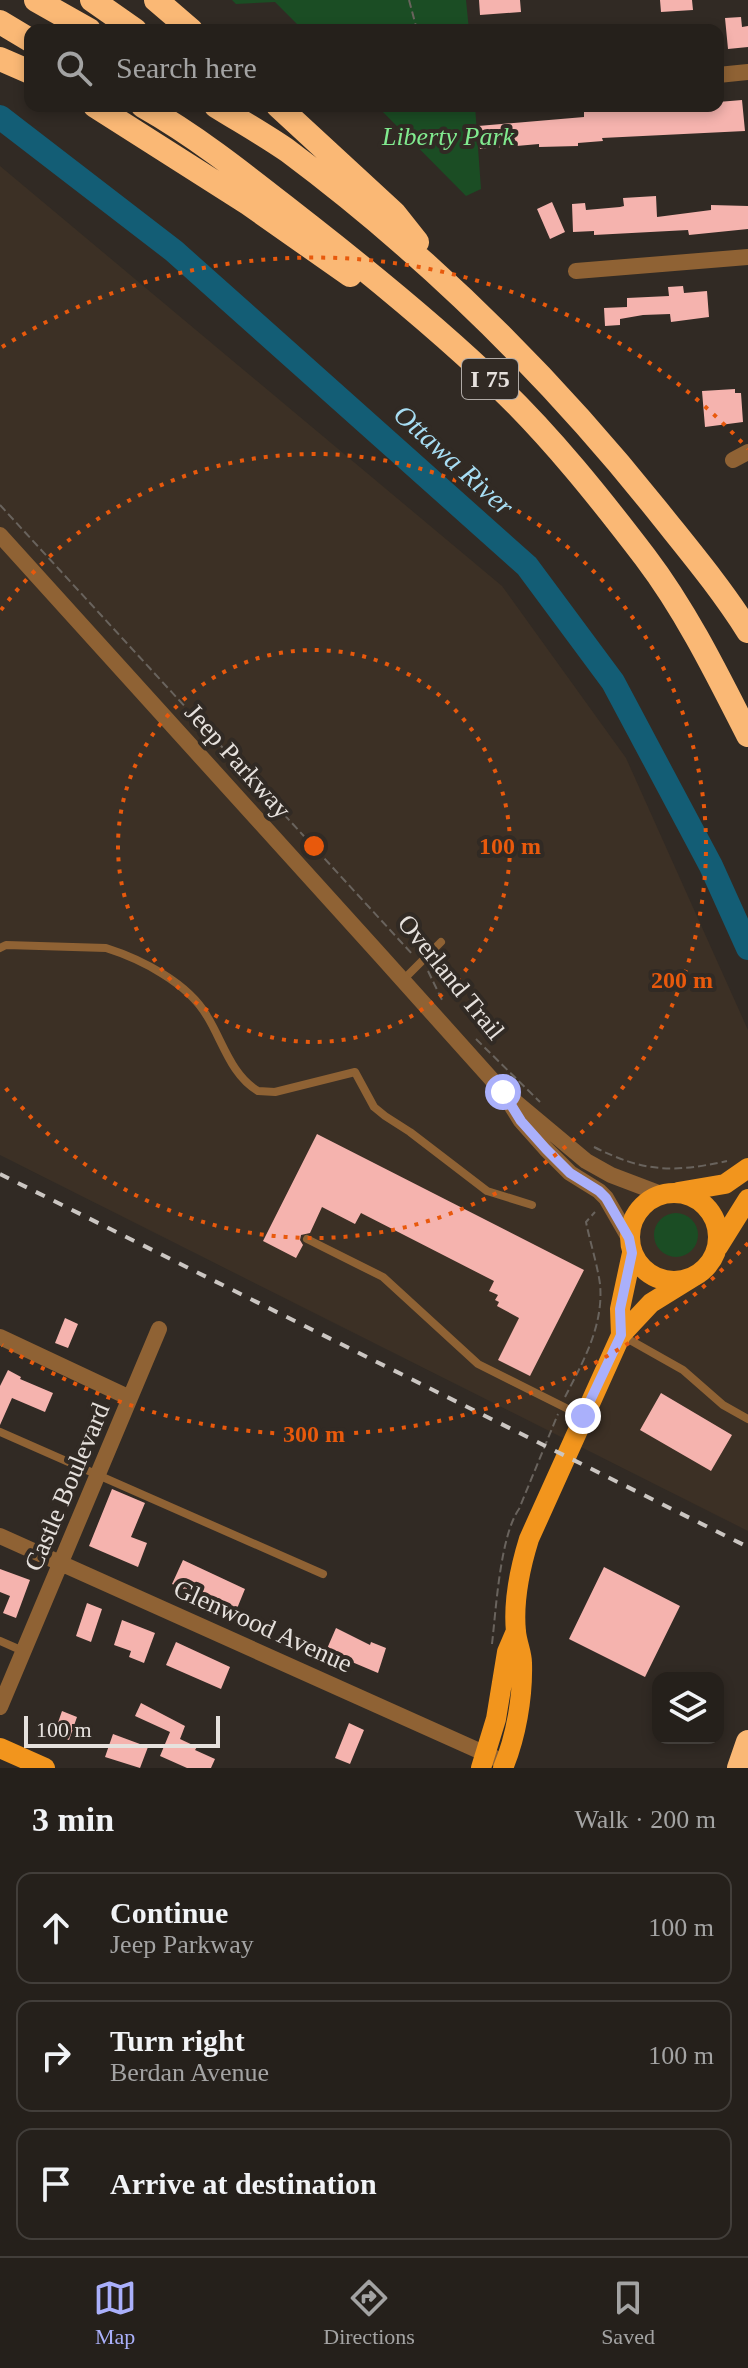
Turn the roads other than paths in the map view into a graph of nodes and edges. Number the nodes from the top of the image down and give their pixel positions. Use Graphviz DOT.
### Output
graph roads {
  1 [pos="36,0"];
  2 [pos="92,0"];
  3 [pos="156,0"];
  4 [pos="0,22"];
  5 [pos="78,24"];
  6 [pos="126,24"];
  7 [pos="184,24"];
  8 [pos="24,36"];
  9 [pos="0,59"];
  10 [pos="24,69"];
  11 [pos="748,72"];
  12 [pos="724,74"];
  13 [pos="105,112"];
  14 [pos="154,112"];
  15 [pos="226,112"];
  16 [pos="247,112"];
  17 [pos="285,112"];
  18 [pos="285,149"];
  19 [pos="748,257"];
  20 [pos="576,271"];
  21 [pos="450,285"];
  22 [pos="435,329"];
  23 [pos="748,452"];
  24 [pos="733,460"];
  25 [pos="0,535"];
  26 [pos="748,631"];
  27 [pos="748,735"];
  28 [pos="441,942"];
  29 [pos="0,948"];
  30 [pos="403,980"];
  31 [pos="503,1092"];
  32 [pos="741,1164"];
  33 [pos="668,1193"];
  34 [pos="748,1199"];
  35 [pos="532,1205"];
  36 [pos="307,1239"];
  37 [pos="631,1246"];
  38 [pos="713,1256"];
  39 [pos="693,1277"];
  40 [pos="159,1329"];
  41 [pos="621,1335"];
  42 [pos="0,1337"];
  43 [pos="130,1398"];
  44 [pos="583,1416"];
  45 [pos="748,1419"];
  46 [pos="0,1432"];
  47 [pos="98,1474"];
  48 [pos="0,1536"];
  49 [pos="62,1562"];
  50 [pos="323,1574"];
  51 [pos="0,1641"];
  52 [pos="24,1651"];
  53 [pos="0,1707"];
  54 [pos="748,1742"];
  55 [pos="0,1748"];
  56 [pos="494,1763"];
  57 [pos="45,1768"];
  58 [pos="739,1768"];
  1 -- 5 [label="highway"];
  2 -- 6 [label="highway"];
  3 -- 7 [label="highway"];
  4 -- 8 [label="highway"];
  9 -- 10 [label="highway"];
  11 -- 12 [label="street"];
  13 -- 22 [label="highway"];
  14 -- 22 [label="highway, I 75"];
  15 -- 18 [label="highway, I 75"];
  16 -- 18 [label="highway"];
  17 -- 21 [label="highway"];
  18 -- 21 [label="highway, I 75"];
  19 -- 20 [label="street"];
  21 -- 26 [label="highway, I 75"];
  22 -- 27 [label="highway, I 75"];
  23 -- 24 [label="street"];
  25 -- 30 [label="street, Jeep Parkway"];
  28 -- 30 [label="lane"];
  29 -- 35 [label="lane"];
  30 -- 31 [label="street, Jeep Parkway"];
  31 -- 33 [label="street, Jeep Parkway"];
  31 -- 37 [label="street, Jeep Parkway"];
  32 -- 33 [label="main road"];
  33 -- 37 [label="main road"];
  33 -- 38 [label="main road"];
  34 -- 38 [label="main road"];
  36 -- 44 [label="lane"];
  37 -- 39 [label="main road"];
  37 -- 41 [label="main road"];
  38 -- 39 [label="main road"];
  39 -- 41 [label="main road"];
  40 -- 43 [label="street, Castle Boulevard"];
  41 -- 44 [label="main road"];
  41 -- 45 [label="lane"];
  42 -- 43 [label="street"];
  43 -- 47 [label="street, Castle Boulevard"];
  44 -- 56 [label="main road"];
  46 -- 47 [label="lane"];
  47 -- 49 [label="street, Castle Boulevard"];
  47 -- 50 [label="lane"];
  48 -- 49 [label="street, Glenwood Avenue"];
  49 -- 52 [label="street, Castle Boulevard"];
  49 -- 56 [label="street, Glenwood Avenue"];
  51 -- 52 [label="lane"];
  52 -- 53 [label="street, Castle Boulevard"];
  54 -- 58 [label="highway"];
  55 -- 57 [label="main road"];
}
